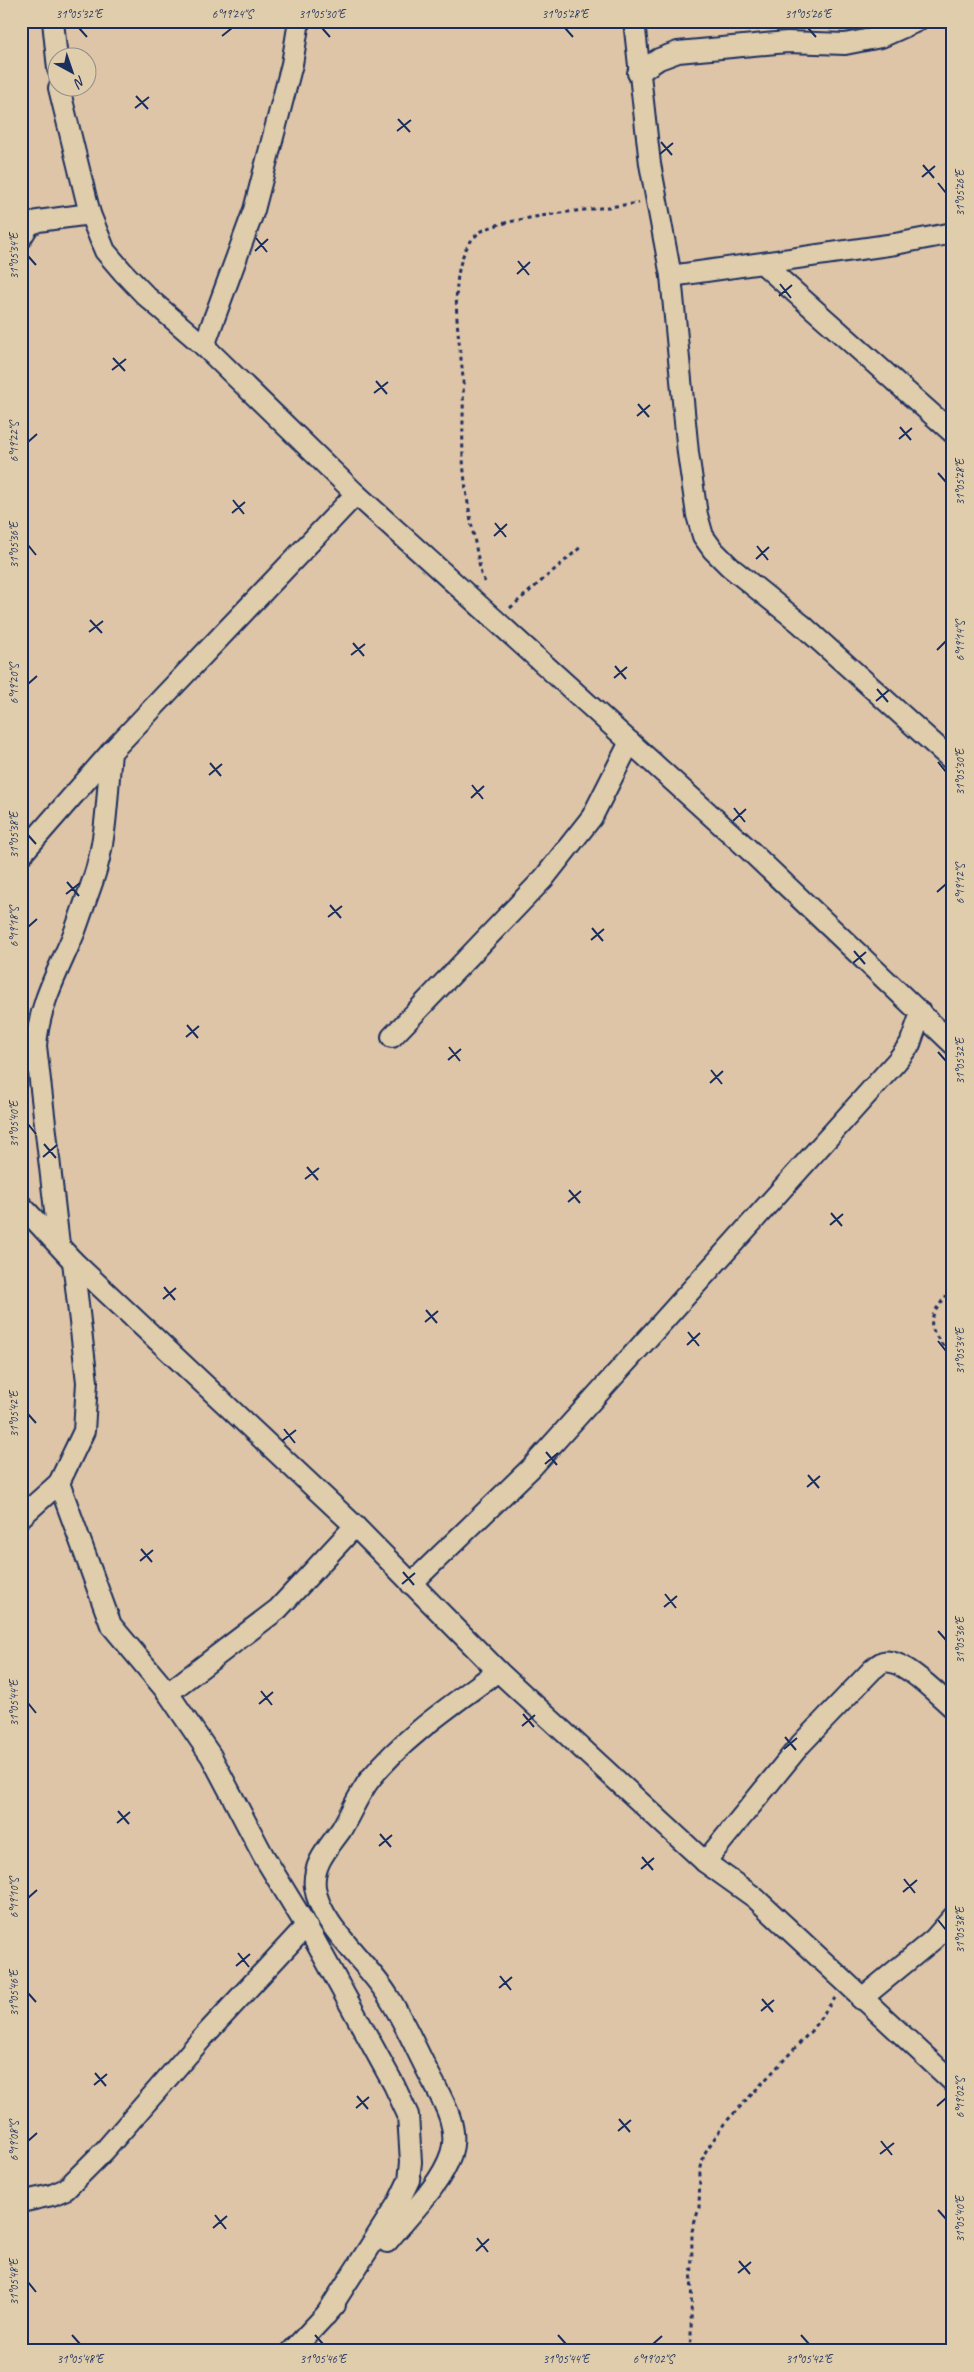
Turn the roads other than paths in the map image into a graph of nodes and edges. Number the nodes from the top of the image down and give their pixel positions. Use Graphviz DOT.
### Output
graph roads {
  1 [pos="53,21"];
  2 [pos="299,21"];
  3 [pos="634,21"];
  4 [pos="917,21"];
  5 [pos="56,48"];
  6 [pos="638,74"];
  7 [pos="61,98"];
  8 [pos="90,214"];
  9 [pos="953,233"];
  10 [pos="21,238"];
  11 [pos="763,264"];
  12 [pos="671,276"];
  13 [pos="204,346"];
  14 [pos="953,434"];
  15 [pos="356,494"];
  16 [pos="630,742"];
  17 [pos="111,752"];
  18 [pos="953,761"];
  19 [pos="21,855"];
  20 [pos="921,1013"];
  21 [pos="392,1037"];
  22 [pos="951,1043"];
  23 [pos="910,1044"];
  24 [pos="21,1205"];
  25 [pos="59,1245"];
  26 [pos="73,1261"];
  27 [pos="60,1484"];
  28 [pos="21,1518"];
  29 [pos="356,1526"];
  30 [pos="411,1584"];
  31 [pos="498,1671"];
  32 [pos="168,1693"];
  33 [pos="953,1708"];
  34 [pos="705,1862"];
  35 [pos="953,1917"];
  36 [pos="306,1926"];
  37 [pos="861,1999"];
  38 [pos="953,2082"];
  39 [pos="21,2202"];
  40 [pos="326,2315"];
  41 [pos="292,2351"];
  1 -- 5 [label="street"];
  2 -- 13 [label="street"];
  3 -- 6 [label="street"];
  4 -- 6 [label="street"];
  6 -- 12 [label="street"];
  7 -- 8 [label="street"];
  8 -- 10 [label="street"];
  8 -- 13 [label="street"];
  9 -- 11 [label="street"];
  11 -- 12 [label="street"];
  11 -- 14 [label="street"];
  12 -- 18 [label="street"];
  13 -- 15 [label="street"];
  15 -- 16 [label="street"];
  15 -- 17 [label="street"];
  16 -- 20 [label="street"];
  16 -- 21 [label="street"];
  17 -- 19 [label="street"];
  17 -- 25 [label="street"];
  20 -- 22 [label="street"];
  20 -- 23 [label="street"];
  22 -- 23 [label="street"];
  23 -- 30 [label="street"];
  24 -- 25 [label="street"];
  25 -- 26 [label="street"];
  26 -- 27 [label="street"];
  26 -- 29 [label="street"];
  27 -- 28 [label="street"];
  27 -- 32 [label="street"];
  29 -- 30 [label="street"];
  29 -- 32 [label="street"];
  30 -- 31 [label="street"];
  31 -- 34 [label="street"];
  31 -- 40 [label="street"];
  32 -- 36 [label="street"];
  33 -- 34 [label="street"];
  34 -- 37 [label="street"];
  35 -- 37 [label="street"];
  36 -- 39 [label="street"];
  36 -- 40 [label="street"];
  37 -- 38 [label="street"];
  40 -- 41 [label="street"];
}
